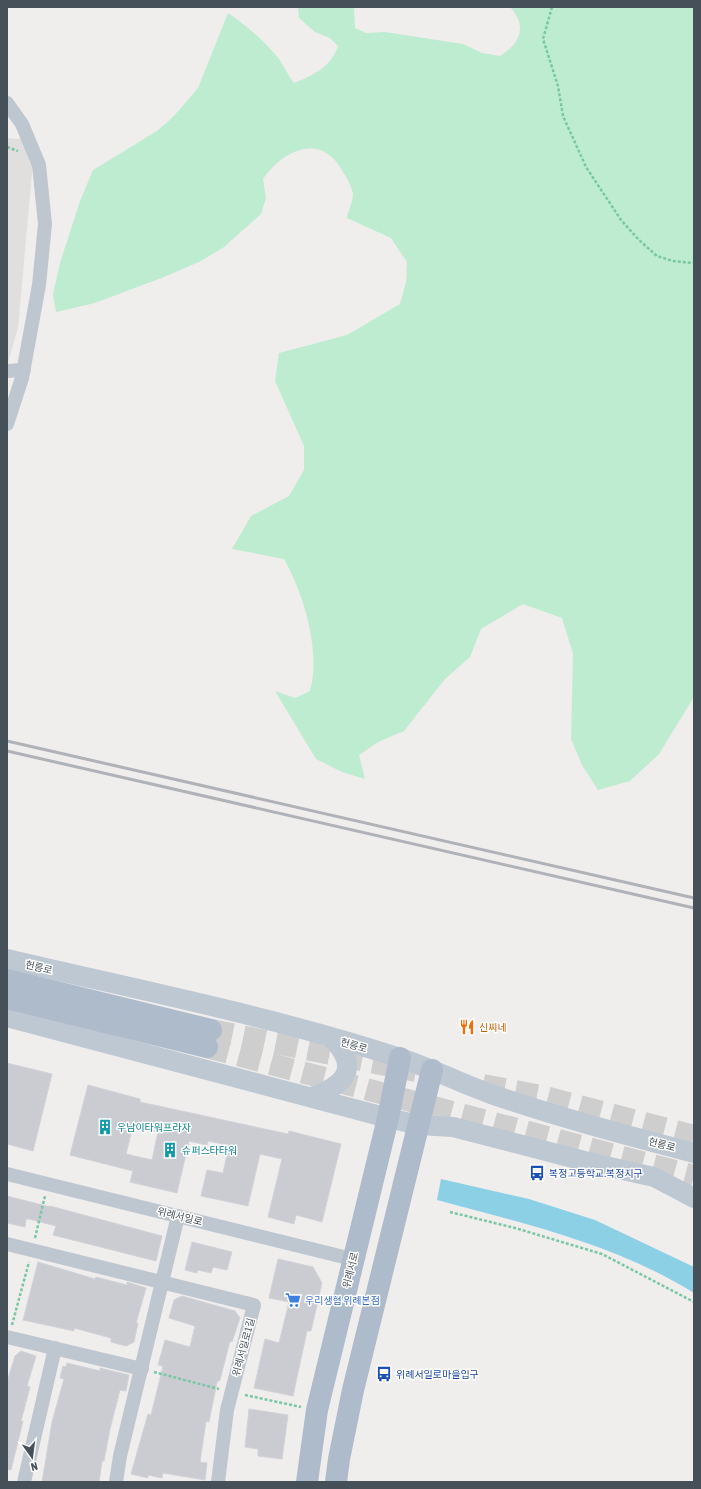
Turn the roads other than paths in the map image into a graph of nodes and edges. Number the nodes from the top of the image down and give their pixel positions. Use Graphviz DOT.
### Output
graph roads {
  1 [pos="7,103"];
  2 [pos="24,370"];
  3 [pos="7,371"];
  4 [pos="7,424"];
  5 [pos="7,959"];
  6 [pos="7,980"];
  7 [pos="7,998"];
  8 [pos="7,1017"];
  9 [pos="333,1039"];
  10 [pos="400,1058"];
  11 [pos="432,1070"];
  12 [pos="312,1097"];
  13 [pos="388,1118"];
  14 [pos="419,1125"];
  15 [pos="694,1152"];
  16 [pos="7,1174"];
  17 [pos="694,1198"];
  18 [pos="178,1216"];
  19 [pos="7,1244"];
  20 [pos="352,1258"];
  21 [pos="163,1282"];
  22 [pos="8,1337"];
  23 [pos="55,1348"];
  24 [pos="142,1369"];
  25 [pos="24,1482"];
  26 [pos="116,1482"];
  27 [pos="218,1482"];
  28 [pos="307,1482"];
  29 [pos="336,1482"];
  1 -- 2 [label="street"];
  2 -- 3 [label="street"];
  2 -- 4 [label="street"];
  5 -- 9 [label="main road, 헌릉로"];
  6 -- 7 [label="main road"];
  8 -- 12 [label="main road"];
  9 -- 10 [label="main road, 헌릉로"];
  9 -- 12 [label="main road"];
  10 -- 11 [label="main road, 헌릉로"];
  10 -- 13 [label="main road, 위례서로"];
  11 -- 14 [label="main road"];
  11 -- 15 [label="main road, 헌릉로"];
  12 -- 13 [label="main road"];
  13 -- 14 [label="main road"];
  13 -- 20 [label="main road, 위례서로"];
  14 -- 17 [label="main road"];
  14 -- 29 [label="main road"];
  16 -- 18 [label="street, 위례서일로"];
  18 -- 20 [label="street, 위례서일로"];
  18 -- 21 [label="street"];
  19 -- 21 [label="street, 위례서일로1길"];
  20 -- 28 [label="main road, 위례서로"];
  21 -- 24 [label="street"];
  21 -- 27 [label="street, 위례서일로1길"];
  22 -- 23 [label="street"];
  23 -- 24 [label="street"];
  23 -- 25 [label="street"];
  24 -- 26 [label="street"];
}
